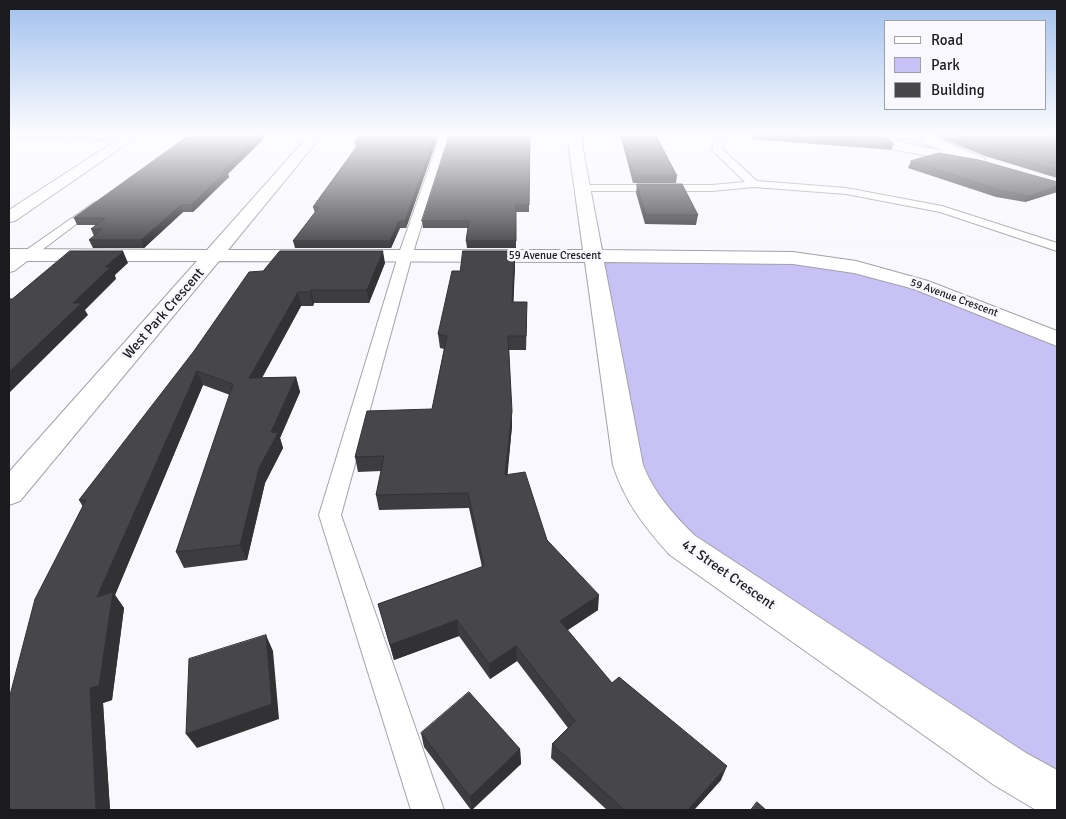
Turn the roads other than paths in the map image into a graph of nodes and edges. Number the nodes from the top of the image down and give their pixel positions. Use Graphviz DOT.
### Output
graph roads {
  1 [pos="76,172"];
  2 [pos="285,172"];
  3 [pos="433,172"];
  4 [pos="580,172"];
  5 [pos="742,172"];
  6 [pos="754,184"];
  7 [pos="583,188"];
  8 [pos="106,196"];
  9 [pos="9,216"];
  10 [pos="1057,247"];
  11 [pos="17,255"];
  12 [pos="214,256"];
  13 [pos="405,256"];
  14 [pos="594,256"];
  15 [pos="9,268"];
  16 [pos="1057,339"];
  17 [pos="9,493"];
  18 [pos="1057,796"];
  19 [pos="427,810"];
  1 -- 9 [label="street"];
  2 -- 12 [label="street, West Park Crescent"];
  3 -- 13 [label="lane"];
  4 -- 7 [label="street, 41 Street Crescent"];
  5 -- 6 [label="lane"];
  6 -- 7 [label="lane"];
  6 -- 10 [label="lane"];
  7 -- 14 [label="street, 41 Street Crescent"];
  8 -- 11 [label="lane"];
  11 -- 12 [label="street, 59 Avenue Crescent"];
  11 -- 15 [label="lane"];
  12 -- 13 [label="street, 59 Avenue Crescent"];
  12 -- 17 [label="street, West Park Crescent"];
  13 -- 14 [label="street, 59 Avenue Crescent"];
  13 -- 19 [label="lane"];
  14 -- 16 [label="street, 59 Avenue Crescent"];
  14 -- 18 [label="street, 41 Street Crescent"];
}
